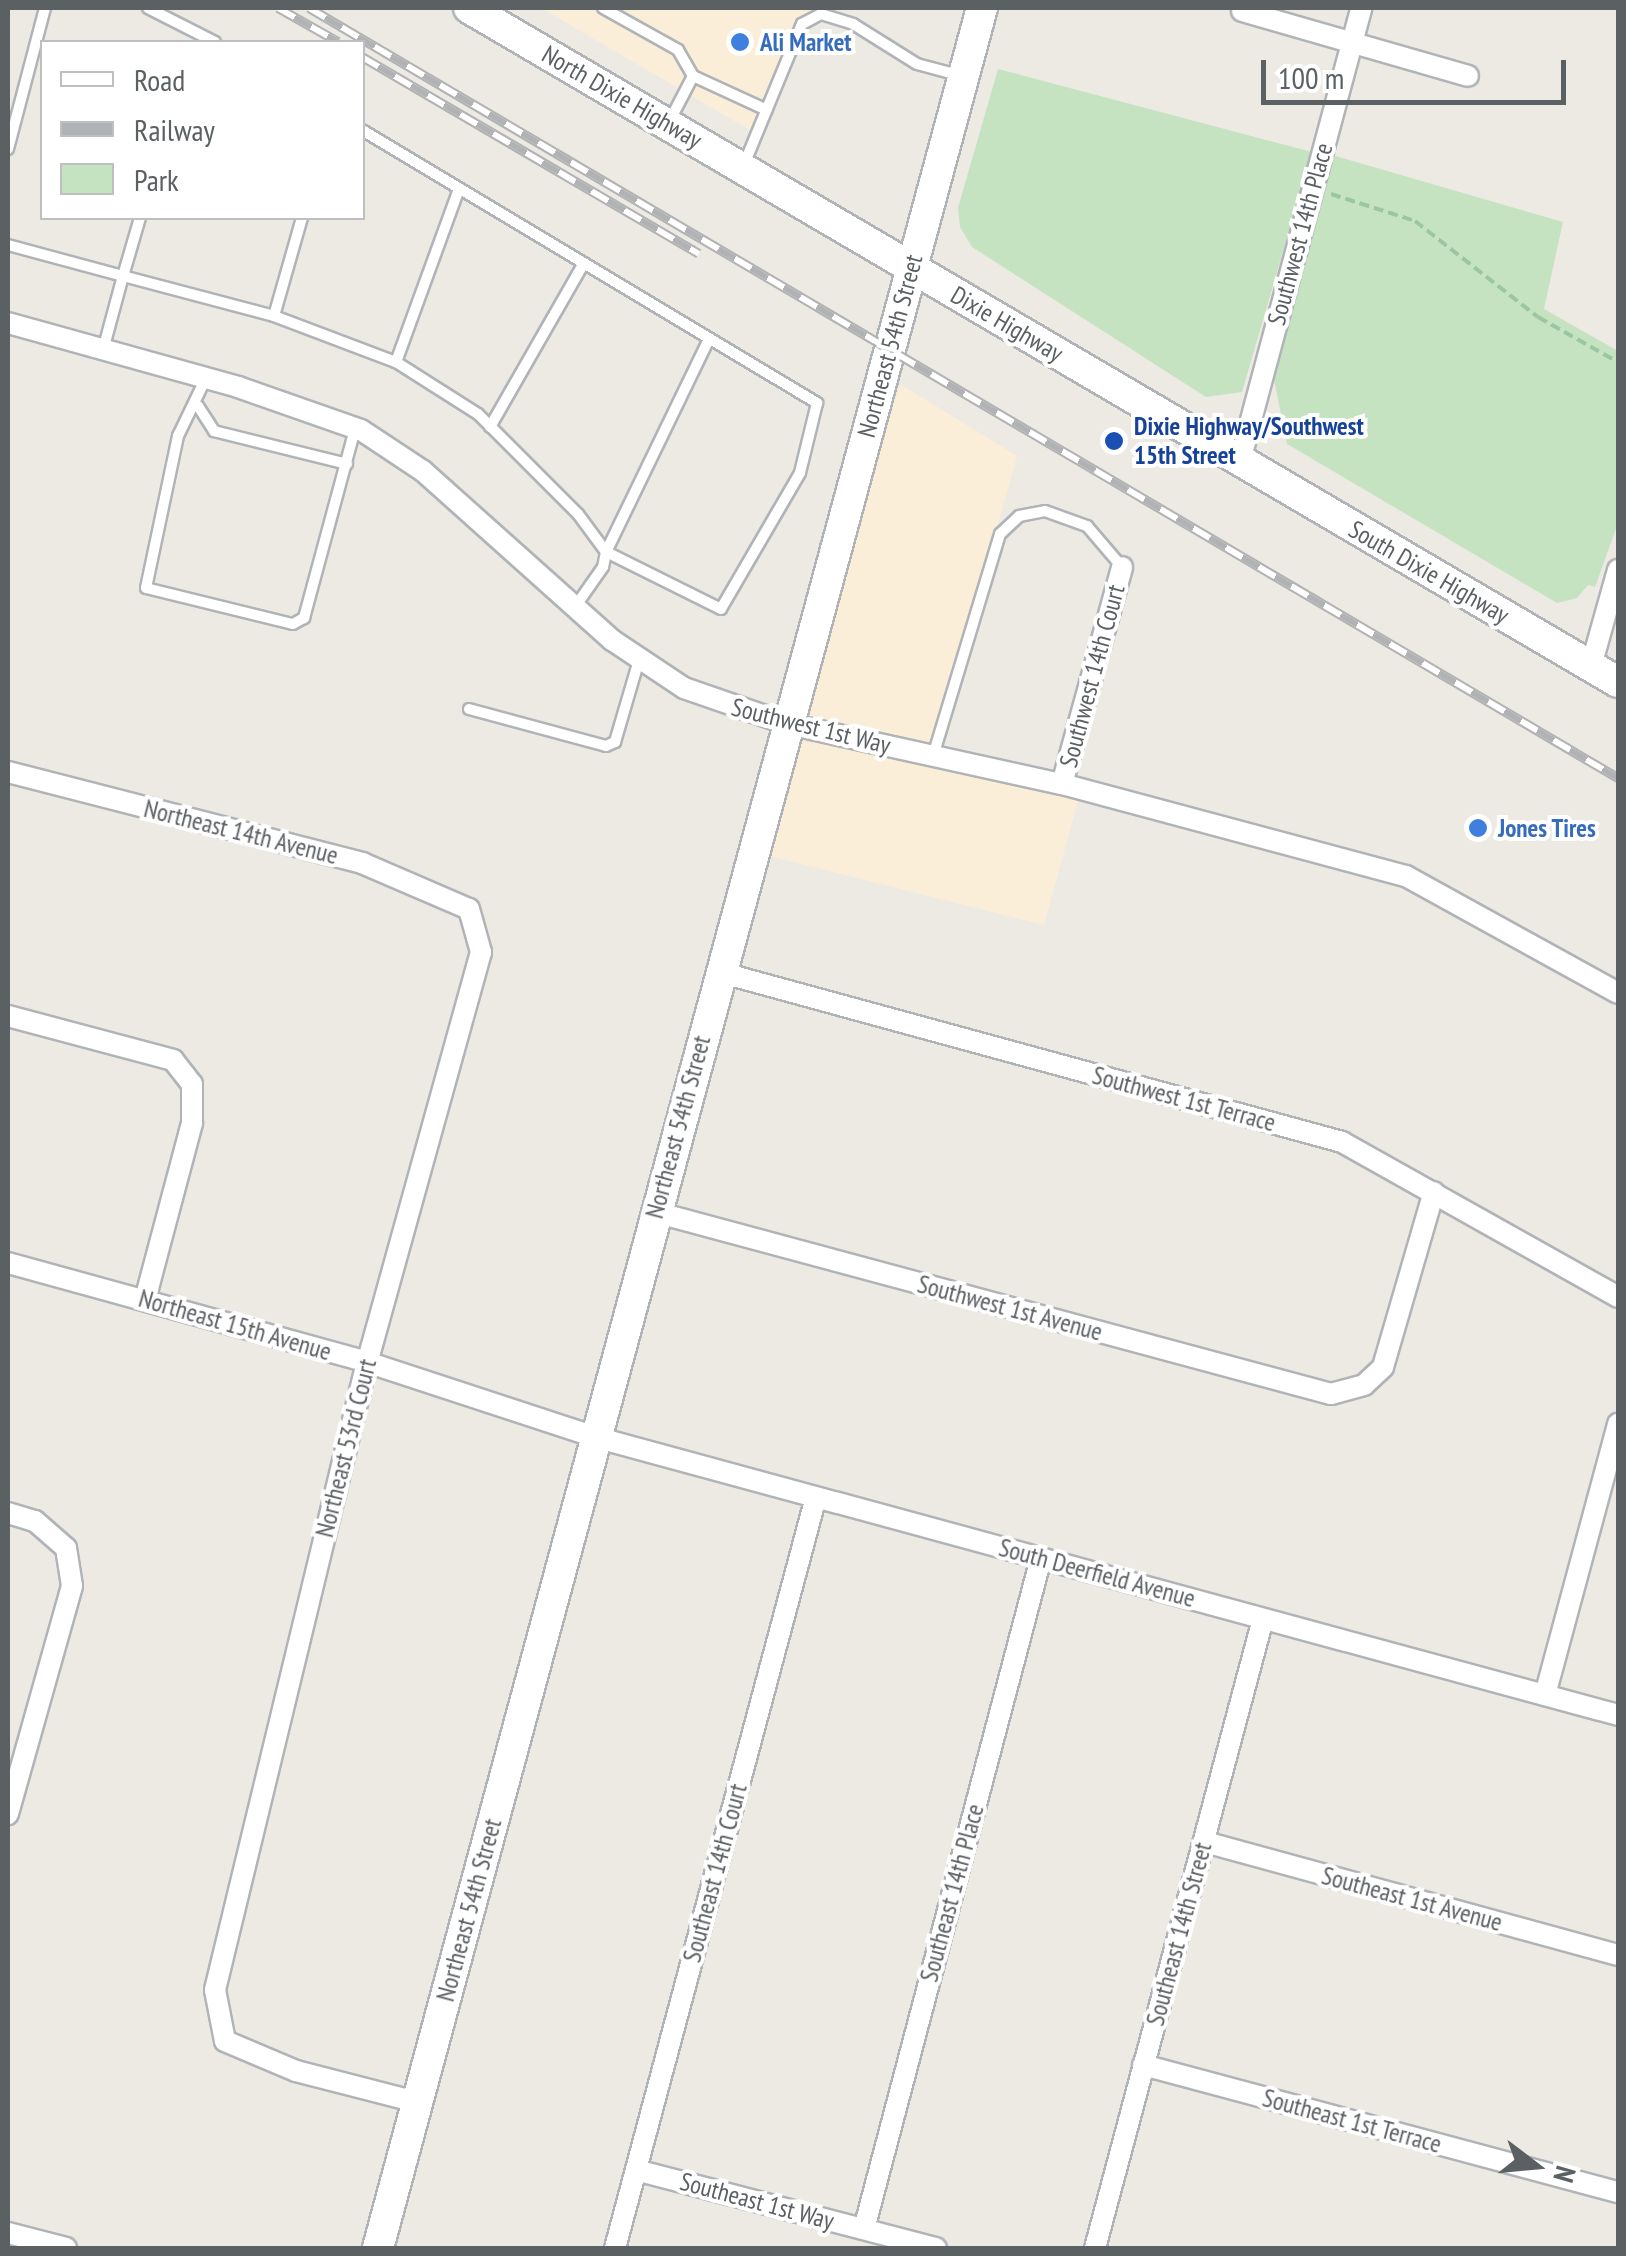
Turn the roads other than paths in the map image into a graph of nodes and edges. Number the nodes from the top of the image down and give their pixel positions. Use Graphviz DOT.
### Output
graph roads {
  1 [pos="45,8"];
  2 [pos="148,8"];
  3 [pos="469,8"];
  4 [pos="603,8"];
  5 [pos="982,8"];
  6 [pos="1361,8"];
  7 [pos="1242,11"];
  8 [pos="194,30"];
  9 [pos="191,40"];
  10 [pos="212,40"];
  11 [pos="1352,42"];
  12 [pos="693,76"];
  13 [pos="963,76"];
  14 [pos="1468,76"];
  15 [pos="767,110"];
  16 [pos="668,125"];
  17 [pos="365,132"];
  18 [pos="8,150"];
  19 [pos="742,168"];
  20 [pos="774,187"];
  21 [pos="460,188"];
  22 [pos="139,220"];
  23 [pos="301,220"];
  24 [pos="8,245"];
  25 [pos="584,263"];
  26 [pos="911,268"];
  27 [pos="124,276"];
  28 [pos="274,316"];
  29 [pos="8,323"];
  30 [pos="708,342"];
  31 [pos="103,350"];
  32 [pos="396,362"];
  33 [pos="206,378"];
  34 [pos="198,406"];
  35 [pos="356,428"];
  36 [pos="490,428"];
  37 [pos="1240,461"];
  38 [pos="347,464"];
  39 [pos="606,552"];
  40 [pos="1122,568"];
  41 [pos="1618,570"];
  42 [pos="574,608"];
  43 [pos="639,660"];
  44 [pos="1591,666"];
  45 [pos="1618,682"];
  46 [pos="469,710"];
  47 [pos="788,724"];
  48 [pos="933,756"];
  49 [pos="8,772"];
  50 [pos="1062,784"];
  51 [pos="469,909"];
  52 [pos="719,972"];
  53 [pos="1618,993"];
  54 [pos="8,1016"];
  55 [pos="1434,1192"];
  56 [pos="655,1212"];
  57 [pos="8,1263"];
  58 [pos="1618,1297"];
  59 [pos="145,1300"];
  60 [pos="367,1362"];
  61 [pos="1618,1424"];
  62 [pos="585,1434"];
  63 [pos="816,1497"];
  64 [pos="8,1513"];
  65 [pos="1041,1558"];
  66 [pos="1263,1619"];
  67 [pos="1545,1695"];
  68 [pos="1618,1715"];
  69 [pos="16,1759"];
  70 [pos="8,1814"];
  71 [pos="1205,1842"];
  72 [pos="1618,1955"];
  73 [pos="1143,2066"];
  74 [pos="417,2102"];
  75 [pos="636,2170"];
  76 [pos="1618,2192"];
  77 [pos="864,2229"];
  78 [pos="8,2234"];
  79 [pos="66,2248"];
  80 [pos="378,2248"];
  81 [pos="614,2248"];
  82 [pos="936,2248"];
  83 [pos="1095,2248"];
  1 -- 18 [label="lane"];
  2 -- 8 [label="lane"];
  3 -- 16 [label="street, North Dixie Highway"];
  4 -- 12 [label="lane"];
  5 -- 13 [label="street, Northeast 54th Street"];
  6 -- 11 [label="street, Southwest 14th Place"];
  7 -- 11 [label="street"];
  8 -- 9 [label="lane"];
  8 -- 10 [label="lane"];
  11 -- 14 [label="street"];
  11 -- 37 [label="street, Southwest 14th Place"];
  12 -- 15 [label="lane"];
  12 -- 16 [label="lane"];
  13 -- 15 [label="lane"];
  13 -- 26 [label="street, Northeast 54th Street"];
  15 -- 19 [label="lane"];
  16 -- 19 [label="street, North Dixie Highway"];
  17 -- 21 [label="lane"];
  19 -- 20 [label="street, North Dixie Highway"];
  20 -- 26 [label="street, Dixie Highway"];
  21 -- 25 [label="lane"];
  21 -- 32 [label="lane"];
  22 -- 27 [label="lane"];
  23 -- 28 [label="lane"];
  24 -- 27 [label="lane"];
  25 -- 30 [label="lane"];
  25 -- 36 [label="lane"];
  26 -- 37 [label="street, Dixie Highway"];
  26 -- 47 [label="street, Northeast 54th Street"];
  27 -- 28 [label="lane"];
  27 -- 31 [label="lane"];
  28 -- 32 [label="lane"];
  29 -- 31 [label="street, Southwest 1st Way"];
  30 -- 39 [label="lane"];
  30 -- 39 [label="lane"];
  31 -- 33 [label="street, Southwest 1st Way"];
  32 -- 36 [label="lane"];
  33 -- 34 [label="lane"];
  33 -- 35 [label="street, Southwest 1st Way"];
  34 -- 38 [label="lane"];
  34 -- 38 [label="lane"];
  35 -- 38 [label="lane"];
  35 -- 42 [label="street, Southwest 1st Way"];
  36 -- 39 [label="lane"];
  37 -- 44 [label="street, South Dixie Highway"];
  39 -- 42 [label="lane"];
  40 -- 48 [label="lane"];
  40 -- 50 [label="street, Southwest 14th Court"];
  41 -- 44 [label="street"];
  42 -- 43 [label="street, Southwest 1st Way"];
  43 -- 46 [label="lane"];
  43 -- 47 [label="street, Southwest 1st Way"];
  44 -- 45 [label="street, South Dixie Highway"];
  47 -- 48 [label="street, Southwest 1st Way"];
  47 -- 52 [label="street, Northeast 54th Street"];
  48 -- 50 [label="street, Southwest 1st Way"];
  49 -- 51 [label="street, Northeast 14th Avenue"];
  50 -- 53 [label="street, Southwest 1st Way"];
  51 -- 60 [label="street, Northeast 53rd Court"];
  52 -- 55 [label="street, Southwest 1st Terrace"];
  52 -- 56 [label="street, Northeast 54th Street"];
  54 -- 59 [label="street"];
  55 -- 56 [label="street, Southwest 1st Avenue"];
  55 -- 58 [label="street, Southwest 1st Terrace"];
  56 -- 62 [label="street, Northeast 54th Street"];
  57 -- 59 [label="street, Northeast 15th Avenue"];
  59 -- 60 [label="street, Northeast 15th Avenue"];
  60 -- 62 [label="street, Northeast 15th Avenue"];
  60 -- 74 [label="street, Northeast 53rd Court"];
  61 -- 67 [label="street"];
  62 -- 63 [label="street, South Deerfield Avenue"];
  62 -- 74 [label="street, Northeast 54th Street"];
  63 -- 65 [label="street, South Deerfield Avenue"];
  63 -- 75 [label="street, Southeast 14th Court"];
  64 -- 69 [label="street"];
  65 -- 66 [label="street, South Deerfield Avenue"];
  65 -- 77 [label="street, Southeast 14th Place"];
  66 -- 67 [label="street, South Deerfield Avenue"];
  66 -- 71 [label="street, Southeast 14th Street"];
  67 -- 68 [label="street, South Deerfield Avenue"];
  69 -- 70 [label="street"];
  71 -- 72 [label="street, Southeast 1st Avenue"];
  71 -- 73 [label="street, Southeast 14th Street"];
  73 -- 76 [label="street, Southeast 1st Terrace"];
  73 -- 83 [label="street, Southeast 14th Street"];
  74 -- 80 [label="street, Northeast 54th Street"];
  75 -- 77 [label="street, Southeast 1st Way"];
  75 -- 81 [label="street, Southeast 14th Court"];
  77 -- 82 [label="street, Southeast 1st Way"];
  78 -- 79 [label="street"];
}
